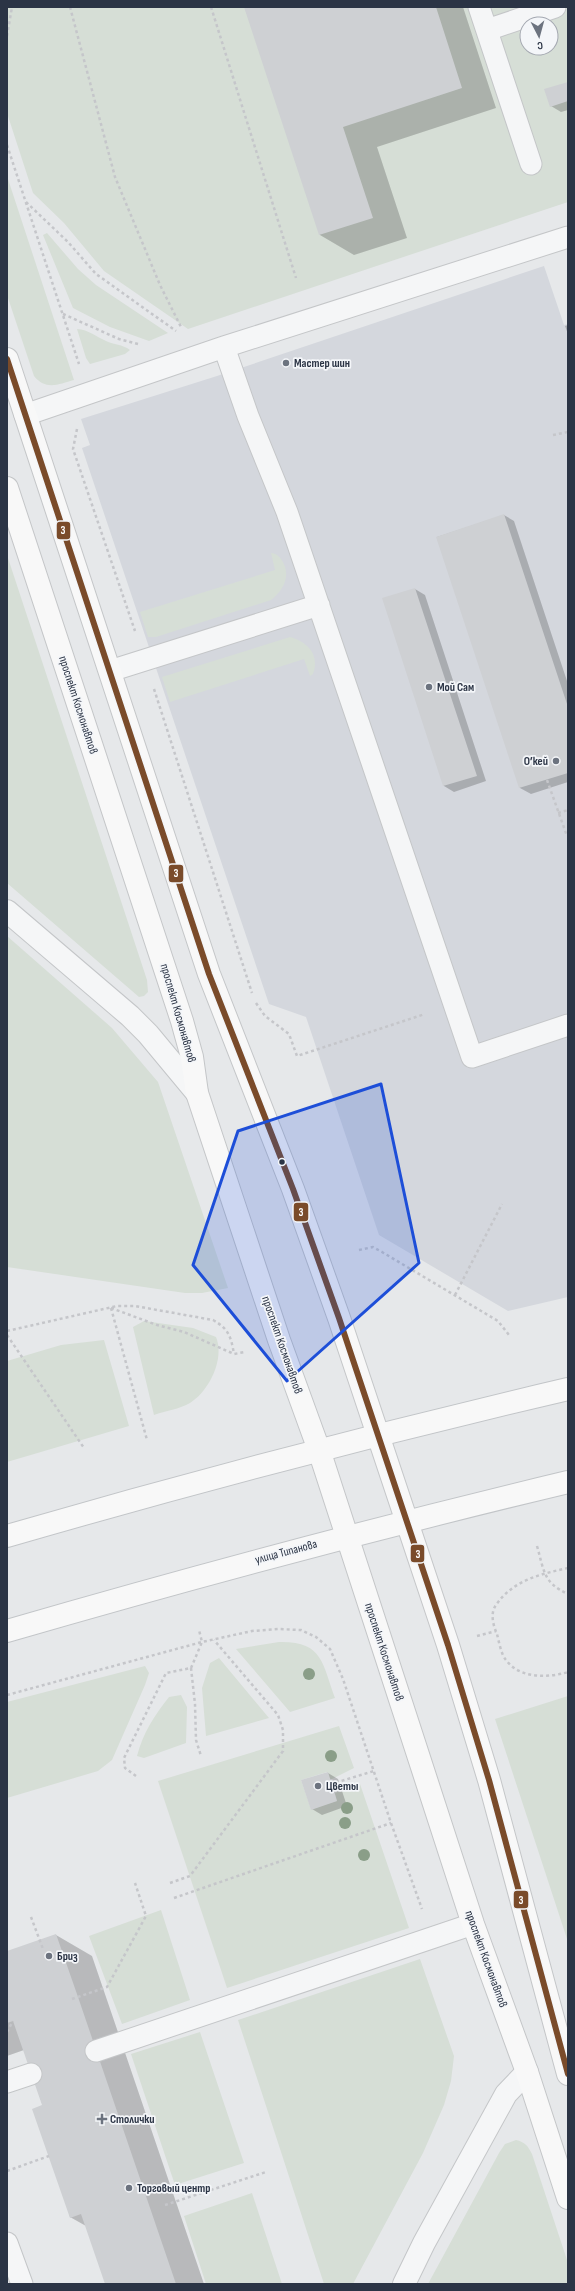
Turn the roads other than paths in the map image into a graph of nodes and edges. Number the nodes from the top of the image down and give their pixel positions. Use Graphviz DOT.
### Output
graph roads {
  1 [pos="479,7"];
  2 [pos="555,7"];
  3 [pos="486,30"];
  4 [pos="531,164"];
  5 [pos="568,237"];
  6 [pos="224,347"];
  7 [pos="7,359"];
  8 [pos="25,415"];
  9 [pos="7,488"];
  10 [pos="319,605"];
  11 [pos="110,671"];
  12 [pos="7,911"];
  13 [pos="568,1025"];
  14 [pos="197,1094"];
  15 [pos="568,1389"];
  16 [pos="377,1436"];
  17 [pos="319,1450"];
  18 [pos="568,1482"];
  19 [pos="406,1521"];
  20 [pos="7,1536"];
  21 [pos="346,1536"];
  22 [pos="7,1631"];
  23 [pos="473,1924"];
  24 [pos="96,2051"];
  25 [pos="566,2063"];
  26 [pos="527,2072"];
  27 [pos="31,2074"];
  28 [pos="7,2082"];
  29 [pos="568,2198"];
  30 [pos="7,2243"];
  31 [pos="22,2284"];
  32 [pos="404,2284"];
  1 -- 3 [label="lane"];
  2 -- 3 [label="lane"];
  3 -- 4 [label="lane"];
  5 -- 6 [label="lane"];
  6 -- 8 [label="lane"];
  6 -- 10 [label="lane"];
  7 -- 8 [label="street"];
  8 -- 11 [label="street"];
  9 -- 14 [label="street, проспект Космонавтов"];
  10 -- 11 [label="lane"];
  10 -- 13 [label="lane"];
  11 -- 16 [label="street"];
  12 -- 14 [label="street"];
  14 -- 17 [label="street, проспект Космонавтов"];
  15 -- 16 [label="street"];
  16 -- 17 [label="street"];
  16 -- 19 [label="street"];
  17 -- 20 [label="street"];
  17 -- 21 [label="street, проспект Космонавтов"];
  18 -- 19 [label="street, улица Типанова"];
  19 -- 21 [label="street, улица Типанова"];
  19 -- 25 [label="street"];
  21 -- 22 [label="street, улица Типанова"];
  21 -- 23 [label="street, проспект Космонавтов"];
  23 -- 24 [label="lane"];
  23 -- 26 [label="street, проспект Космонавтов"];
  26 -- 29 [label="street, проспект Космонавтов"];
  26 -- 32 [label="street"];
  27 -- 28 [label="lane"];
  30 -- 31 [label="lane"];
}
